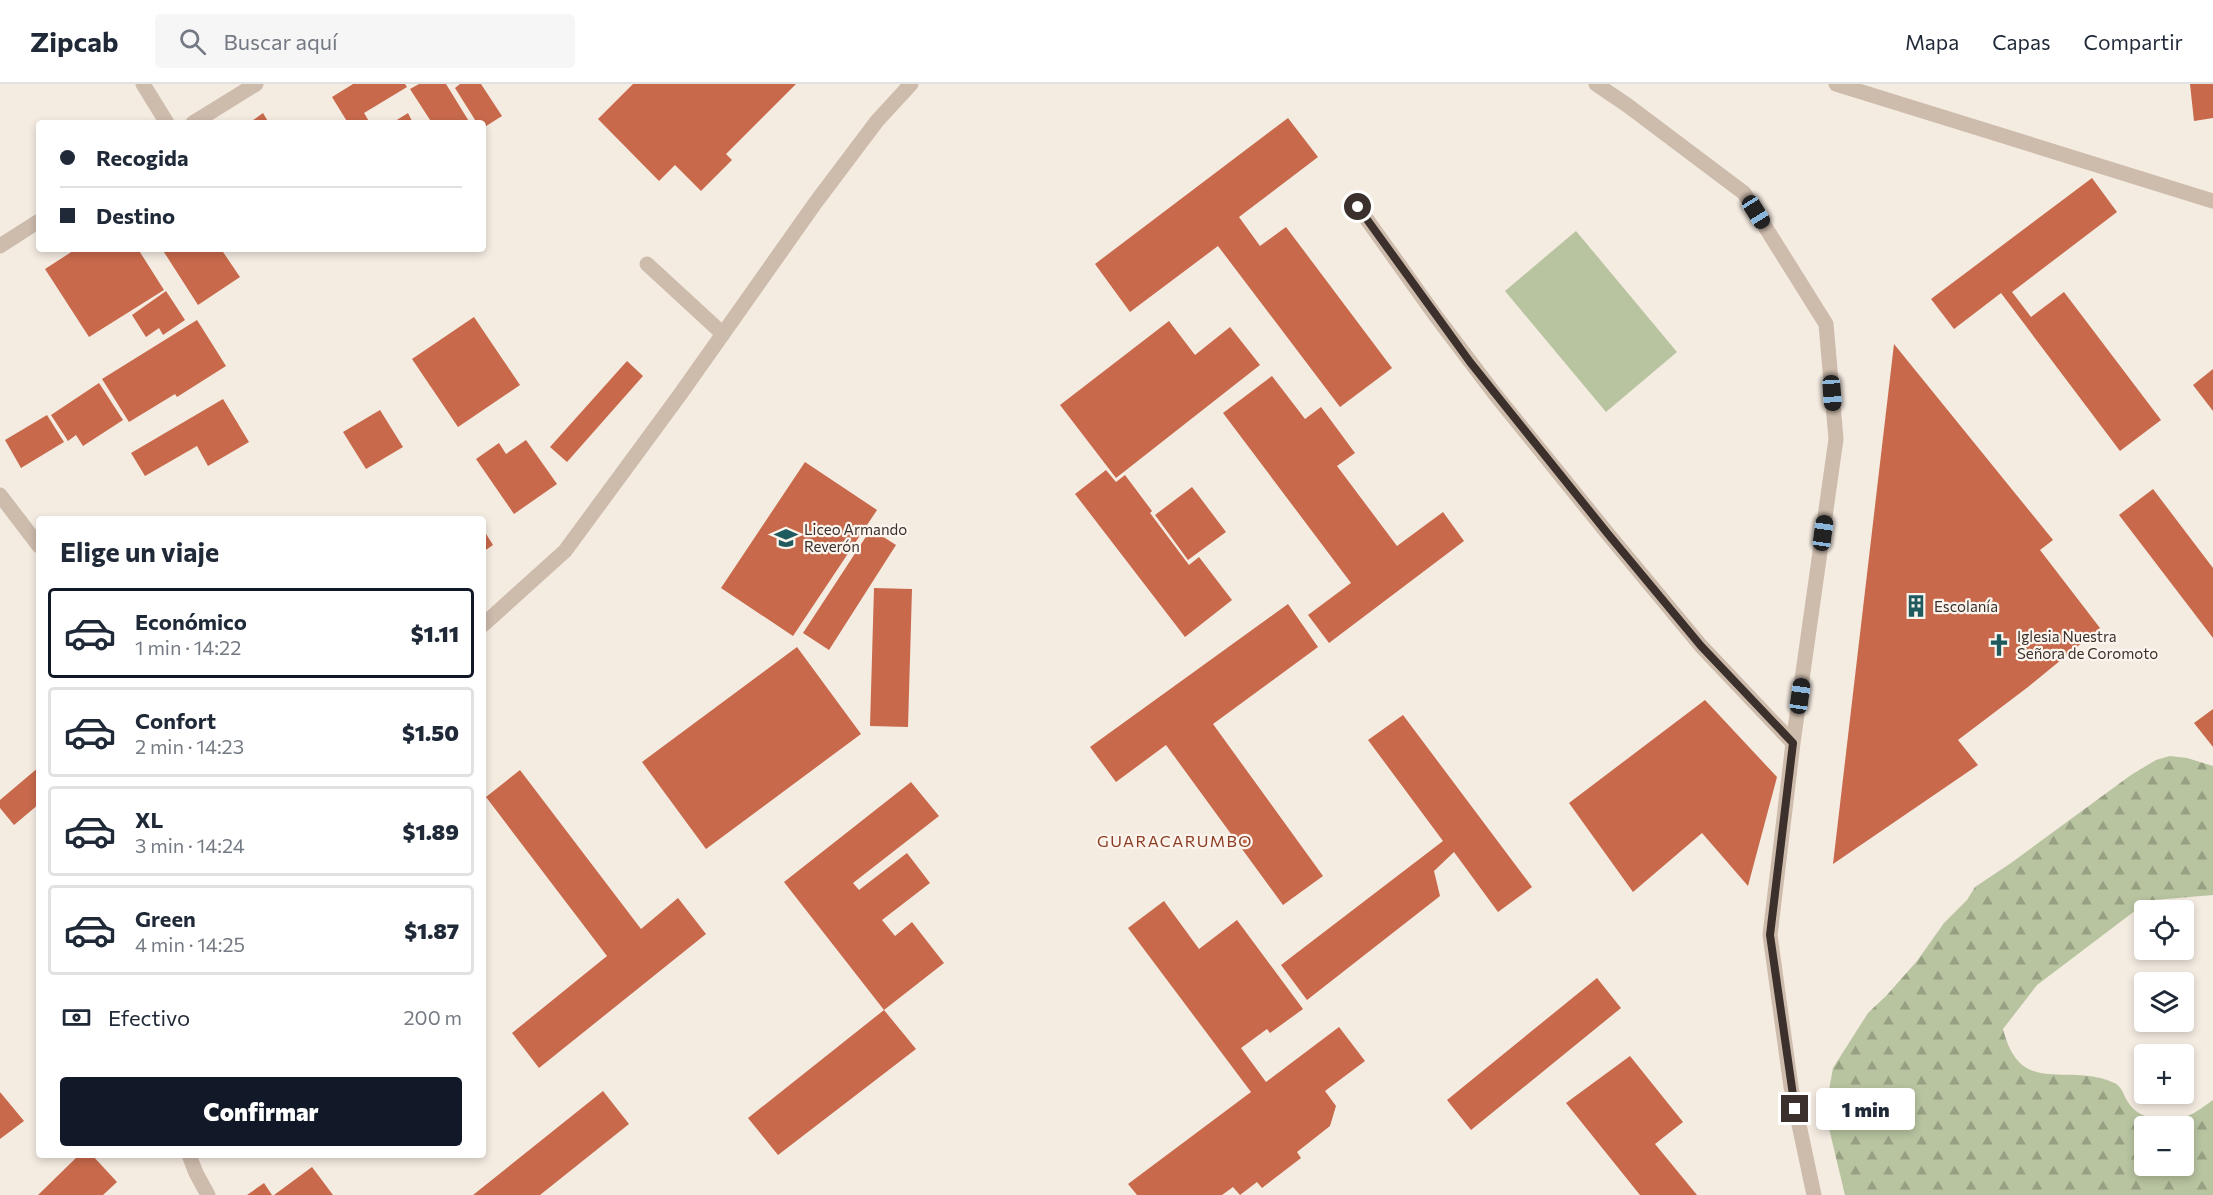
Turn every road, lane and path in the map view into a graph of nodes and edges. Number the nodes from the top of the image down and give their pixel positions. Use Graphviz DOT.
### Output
graph roads {
  1 [pos="143,84"];
  2 [pos="255,84"];
  3 [pos="911,84"];
  4 [pos="1596,84"];
  5 [pos="1836,84"];
  6 [pos="165,120"];
  7 [pos="198,120"];
  8 [pos="2213,201"];
  9 [pos="1358,207"];
  10 [pos="36,223"];
  11 [pos="0,246"];
  12 [pos="647,264"];
  13 [pos="723,334"];
  14 [pos="0,495"];
  15 [pos="36,542"];
  16 [pos="486,622"];
  17 [pos="1793,743"];
  18 [pos="190,1158"];
  19 [pos="208,1195"];
  20 [pos="1814,1195"];
  1 -- 6 [label="street"];
  2 -- 7 [label="street"];
  3 -- 13 [label="street"];
  4 -- 17 [label="street"];
  5 -- 8 [label="street"];
  9 -- 17 [label="street"];
  10 -- 11 [label="street"];
  12 -- 13 [label="street"];
  13 -- 16 [label="street"];
  14 -- 15 [label="street"];
  17 -- 20 [label="street"];
  18 -- 19 [label="street"];
}
